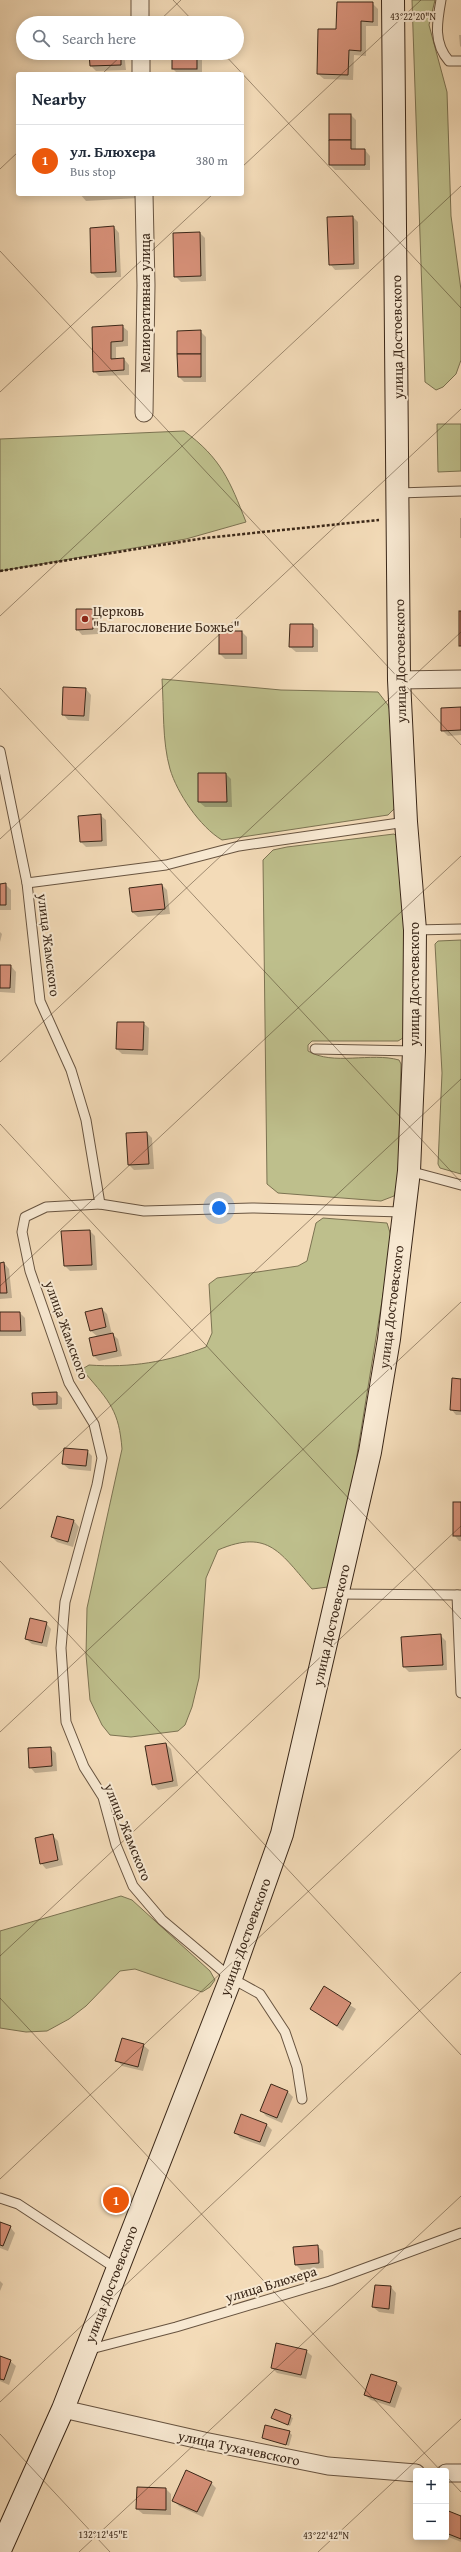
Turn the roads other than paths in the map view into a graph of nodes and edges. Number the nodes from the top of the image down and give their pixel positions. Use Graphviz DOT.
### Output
graph roads {
  1 [pos="140,0"];
  2 [pos="393,0"];
  3 [pos="440,0"];
  4 [pos="140,16"];
  5 [pos="141,60"];
  6 [pos="461,61"];
  7 [pos="141,72"];
  8 [pos="144,196"];
  9 [pos="144,412"];
  10 [pos="461,491"];
  11 [pos="399,493"];
  12 [pos="461,679"];
  13 [pos="399,680"];
  14 [pos="0,751"];
  15 [pos="406,822"];
  16 [pos="27,883"];
  17 [pos="461,929"];
  18 [pos="415,930"];
  19 [pos="315,1049"];
  20 [pos="414,1051"];
  21 [pos="409,1171"];
  22 [pos="461,1185"];
  23 [pos="100,1204"];
  24 [pos="403,1212"];
  25 [pos="338,1594"];
  26 [pos="459,1595"];
  27 [pos="461,1693"];
  28 [pos="231,1978"];
  29 [pos="302,2099"];
  30 [pos="0,2198"];
  31 [pos="461,2233"];
  32 [pos="118,2269"];
  33 [pos="85,2351"];
  34 [pos="64,2408"];
  35 [pos="461,2472"];
  36 [pos="413,2473"];
  37 [pos="449,2473"];
  38 [pos="0,2550"];
  1 -- 4 [label="street"];
  2 -- 11 [label="main road, улица Достоевского"];
  3 -- 6 [label="lane"];
  5 -- 7 [label="street"];
  8 -- 9 [label="street, Мелиоративная улица"];
  10 -- 11 [label="lane"];
  11 -- 13 [label="main road, улица Достоевского"];
  12 -- 13 [label="street"];
  13 -- 15 [label="main road, улица Достоевского"];
  14 -- 16 [label="lane, улица Жамского"];
  15 -- 16 [label="lane"];
  15 -- 18 [label="main road, улица Достоевского"];
  16 -- 23 [label="lane, улица Жамского"];
  17 -- 18 [label="lane"];
  18 -- 20 [label="main road, улица Достоевского"];
  19 -- 20 [label="lane"];
  20 -- 21 [label="main road, улица Достоевского"];
  21 -- 22 [label="lane"];
  21 -- 24 [label="main road, улица Достоевского"];
  23 -- 24 [label="lane"];
  23 -- 28 [label="lane, улица Жамского"];
  24 -- 25 [label="main road, улица Достоевского"];
  25 -- 26 [label="lane"];
  25 -- 28 [label="main road, улица Достоевского"];
  26 -- 27 [label="lane"];
  28 -- 29 [label="lane"];
  28 -- 32 [label="main road, улица Достоевского"];
  30 -- 32 [label="lane"];
  31 -- 33 [label="lane, улица Блюхера"];
  32 -- 33 [label="main road, улица Достоевского"];
  33 -- 34 [label="main road, улица Достоевского"];
  34 -- 36 [label="street, улица Тухачевского"];
  34 -- 38 [label="main road, улица Достоевского"];
  35 -- 37 [label="street"];
}
